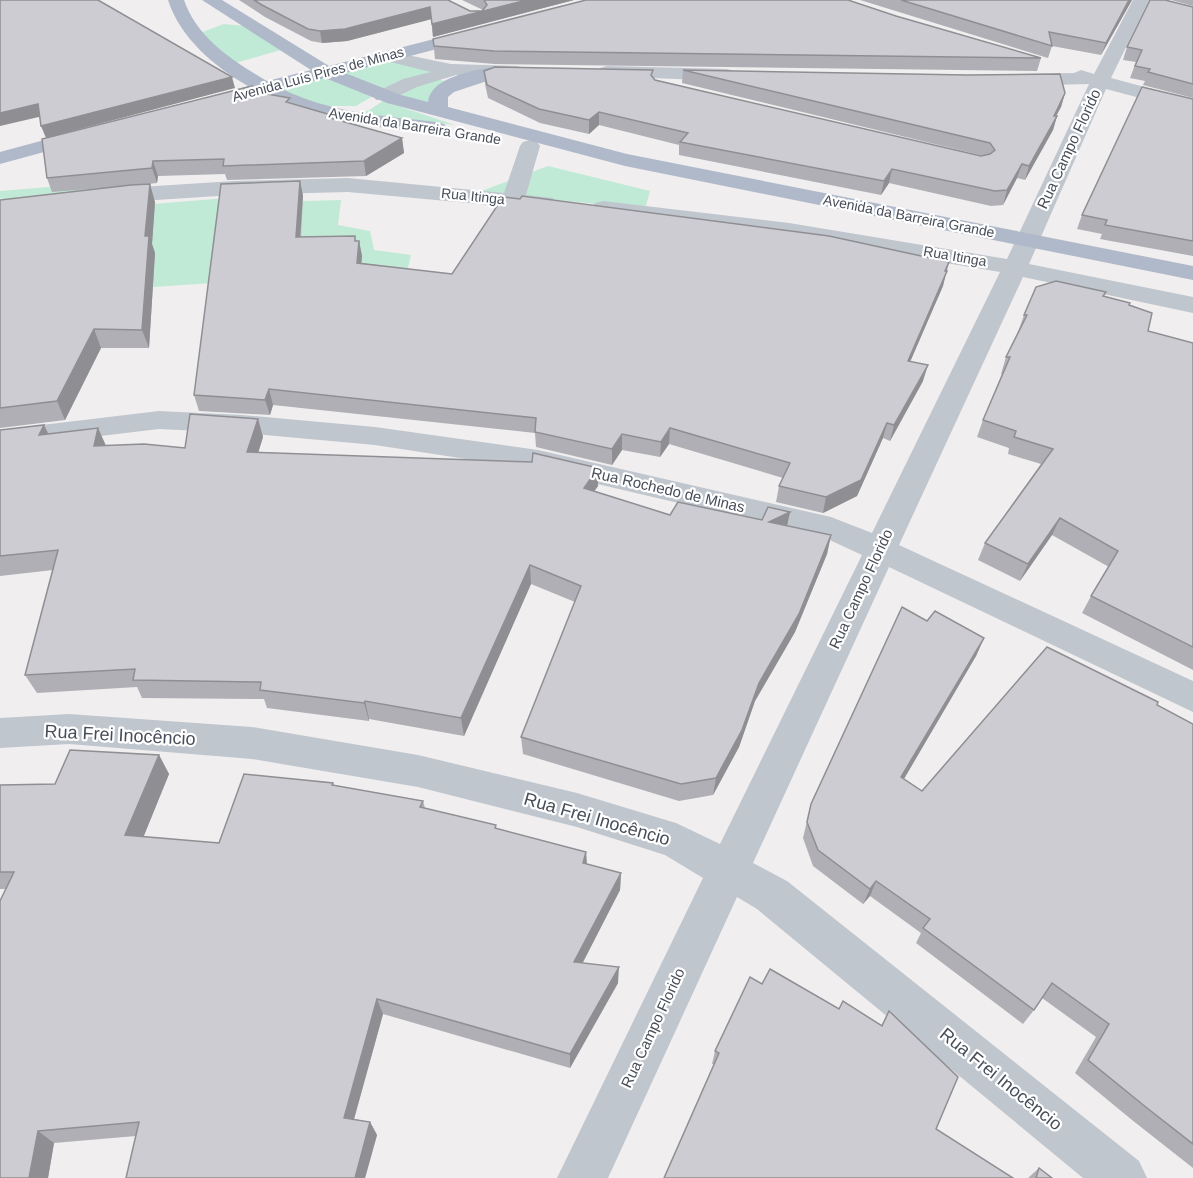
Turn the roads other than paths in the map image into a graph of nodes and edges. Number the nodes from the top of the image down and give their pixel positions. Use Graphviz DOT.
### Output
graph roads {
  1 [pos="176,0"];
  2 [pos="210,0"];
  3 [pos="1148,2"];
  4 [pos="248,23"];
  5 [pos="192,33"];
  6 [pos="388,56"];
  7 [pos="307,60"];
  8 [pos="1036,61"];
  9 [pos="462,71"];
  10 [pos="326,72"];
  11 [pos="495,72"];
  12 [pos="539,72"];
  13 [pos="749,75"];
  14 [pos="244,77"];
  15 [pos="996,80"];
  16 [pos="1094,80"];
  17 [pos="202,87"];
  18 [pos="262,88"];
  19 [pos="691,94"];
  20 [pos="383,96"];
  21 [pos="1193,106"];
  22 [pos="186,108"];
  23 [pos="319,110"];
  24 [pos="438,111"];
  25 [pos="56,123"];
  26 [pos="530,146"];
  27 [pos="0,159"];
  28 [pos="625,160"];
  29 [pos="92,197"];
  30 [pos="513,200"];
  31 [pos="1028,240"];
  32 [pos="1014,267"];
  33 [pos="1193,273"];
  34 [pos="1193,305"];
  35 [pos="0,440"];
  36 [pos="880,549"];
  37 [pos="1193,697"];
  38 [pos="0,733"];
  39 [pos="728,870"];
  40 [pos="582,1178"];
  41 [pos="1122,1178"];
  1 -- 5 [label="main road, Avenida da Barreira Grande"];
  2 -- 4 [label="main road, Avenida da Barreira Grande"];
  3 -- 16 [label="street, Rua Campo Florido"];
  4 -- 5 [label="main road"];
  4 -- 7 [label="main road, Avenida da Barreira Grande"];
  5 -- 14 [label="main road, Avenida da Barreira Grande"];
  6 -- 7 [label="main road, Avenida Luís Pires de Minas"];
  6 -- 9 [label="street"];
  6 -- 10 [label="main road, Avenida Luís Pires de Minas"];
  7 -- 10 [label="main road, Avenida da Barreira Grande"];
  7 -- 14 [label="main road, Avenida Luís Pires de Minas"];
  8 -- 16 [label="street"];
  9 -- 11 [label="street"];
  9 -- 20 [label="street"];
  10 -- 18 [label="main road, Avenida Luís Pires de Minas"];
  10 -- 20 [label="main road, Avenida da Barreira Grande"];
  11 -- 12 [label="street"];
  11 -- 24 [label="main road"];
  13 -- 19 [label="street"];
  14 -- 17 [label="main road, Avenida Luís Pires de Minas"];
  14 -- 18 [label="main road, Avenida da Barreira Grande"];
  15 -- 16 [label="street"];
  16 -- 21 [label="street"];
  16 -- 31 [label="street, Rua Campo Florido"];
  18 -- 22 [label="main road, Avenida Luís Pires de Minas"];
  18 -- 23 [label="main road, Avenida da Barreira Grande"];
  20 -- 23 [label="main road"];
  20 -- 24 [label="main road, Avenida da Barreira Grande"];
  23 -- 26 [label="main road, Avenida da Barreira Grande"];
  24 -- 28 [label="main road, Avenida da Barreira Grande"];
  25 -- 27 [label="main road"];
  26 -- 28 [label="main road, Avenida da Barreira Grande"];
  26 -- 30 [label="street"];
  28 -- 31 [label="main road, Avenida da Barreira Grande"];
  29 -- 30 [label="street, Rua Itinga"];
  30 -- 32 [label="street, Rua Itinga"];
  31 -- 32 [label="street, Rua Campo Florido"];
  31 -- 33 [label="main road, Avenida da Barreira Grande"];
  32 -- 34 [label="street"];
  32 -- 36 [label="street, Rua Campo Florido"];
  35 -- 36 [label="street, Rua Rochedo de Minas"];
  36 -- 37 [label="street, Rua Rochedo de Minas"];
  36 -- 39 [label="street, Rua Campo Florido"];
  38 -- 39 [label="street, Rua Frei Inocêncio"];
  39 -- 40 [label="street, Rua Campo Florido"];
  39 -- 41 [label="street, Rua Frei Inocêncio"];
}
